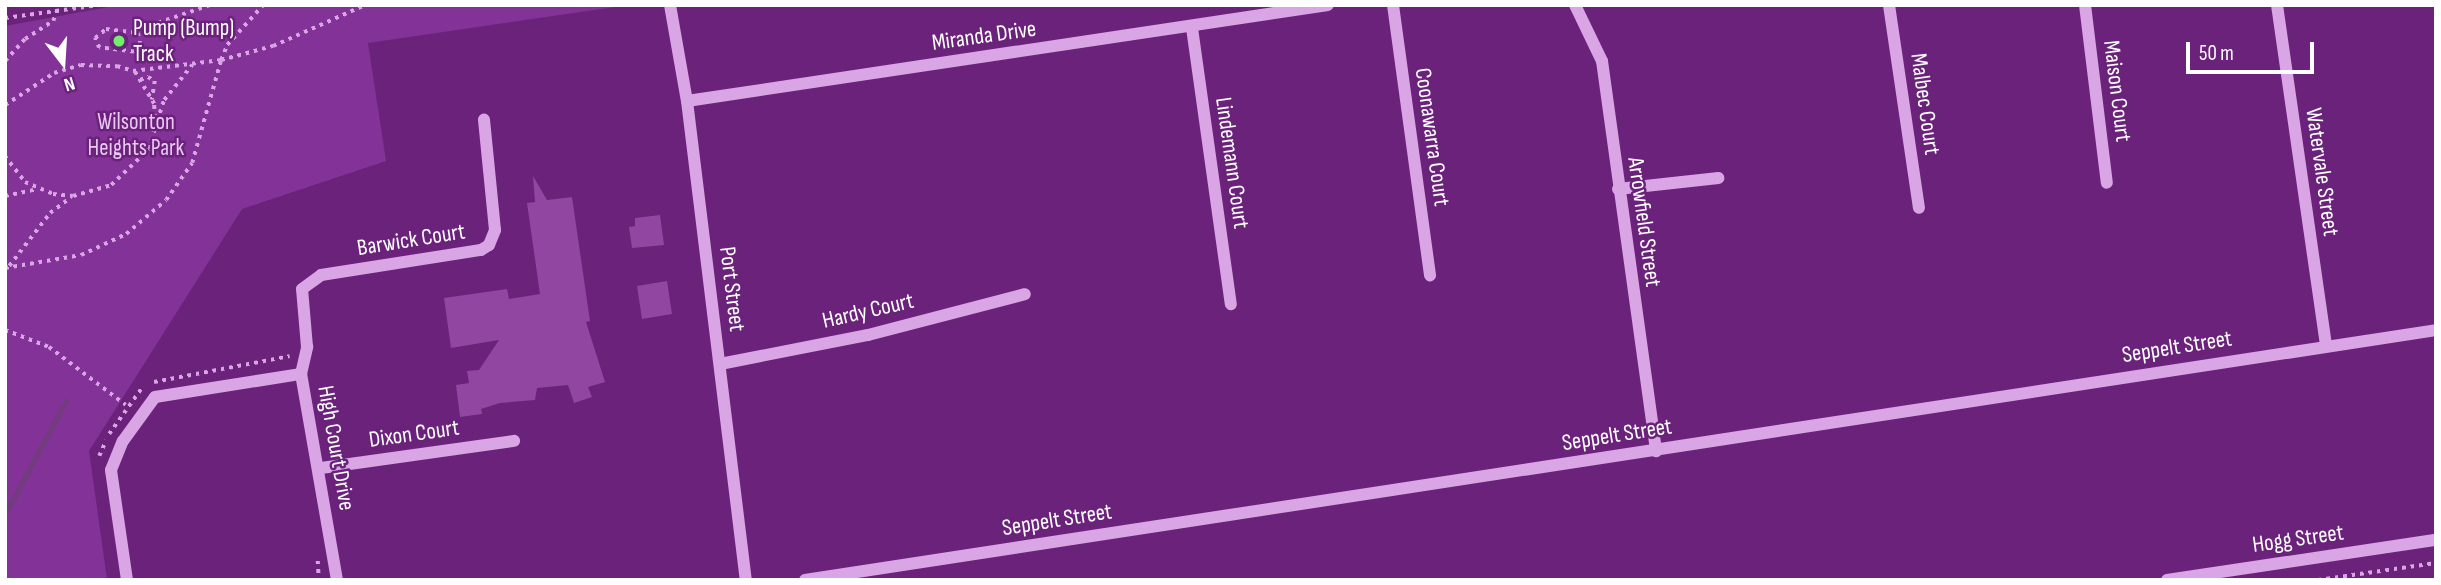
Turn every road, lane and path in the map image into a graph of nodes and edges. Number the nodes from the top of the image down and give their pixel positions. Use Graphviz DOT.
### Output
graph roads {
  1 [pos="99,5"];
  2 [pos="210,5"];
  3 [pos="263,5"];
  4 [pos="365,5"];
  5 [pos="670,5"];
  6 [pos="1327,5"];
  7 [pos="1393,5"];
  8 [pos="1889,5"];
  9 [pos="2085,5"];
  10 [pos="2277,5"];
  11 [pos="1581,7"];
  12 [pos="57,10"];
  13 [pos="5,18"];
  14 [pos="1192,28"];
  15 [pos="134,31"];
  16 [pos="221,60"];
  17 [pos="5,61"];
  18 [pos="192,65"];
  19 [pos="134,71"];
  20 [pos="140,80"];
  21 [pos="152,100"];
  22 [pos="687,101"];
  23 [pos="5,105"];
  24 [pos="484,120"];
  25 [pos="155,126"];
  26 [pos="5,156"];
  27 [pos="1718,178"];
  28 [pos="2107,183"];
  29 [pos="38,189"];
  30 [pos="1618,189"];
  31 [pos="5,196"];
  32 [pos="73,196"];
  33 [pos="1919,208"];
  34 [pos="7,267"];
  35 [pos="1430,275"];
  36 [pos="1025,294"];
  37 [pos="1231,304"];
  38 [pos="5,330"];
  39 [pos="2436,330"];
  40 [pos="2326,345"];
  41 [pos="302,358"];
  42 [pos="720,364"];
  43 [pos="301,373"];
  44 [pos="126,405"];
  45 [pos="513,441"];
  46 [pos="1656,451"];
  47 [pos="98,467"];
  48 [pos="321,468"];
  49 [pos="2436,540"];
  50 [pos="2436,563"];
  51 [pos="127,580"];
  52 [pos="337,580"];
  53 [pos="746,580"];
  54 [pos="805,580"];
  55 [pos="2167,580"];
  56 [pos="2318,580"];
  1 -- 12 [label="path"];
  2 -- 15 [label="path"];
  3 -- 16 [label="path"];
  4 -- 16 [label="path"];
  5 -- 22 [label="street, Port Street"];
  6 -- 14 [label="street, Miranda Drive"];
  7 -- 35 [label="street, Coonawarra Court"];
  8 -- 33 [label="street, Malbec Court"];
  9 -- 28 [label="street, Maison Court"];
  10 -- 40 [label="street, Watervale Street"];
  11 -- 30 [label="street, Arrowfield Street"];
  12 -- 13 [label="path"];
  12 -- 17 [label="path"];
  14 -- 22 [label="street, Miranda Drive"];
  14 -- 37 [label="street, Lindemann Court"];
  15 -- 15 [label="path"];
  16 -- 18 [label="path"];
  16 -- 34 [label="path"];
  18 -- 19 [label="path"];
  18 -- 25 [label="path"];
  19 -- 20 [label="path"];
  19 -- 23 [label="path"];
  20 -- 21 [label="path"];
  20 -- 21 [label="path"];
  21 -- 25 [label="path"];
  22 -- 42 [label="street, Port Street"];
  24 -- 41 [label="street, Barwick Court"];
  25 -- 32 [label="path"];
  26 -- 29 [label="path"];
  27 -- 30 [label="street"];
  29 -- 31 [label="path"];
  29 -- 32 [label="path"];
  30 -- 46 [label="street, Arrowfield Street"];
  32 -- 34 [label="path"];
  36 -- 42 [label="street, Hardy Court"];
  38 -- 44 [label="path"];
  39 -- 40 [label="street, Seppelt Street"];
  40 -- 46 [label="street, Seppelt Street"];
  41 -- 43 [label="street, Barwick Court"];
  41 -- 44 [label="path"];
  42 -- 53 [label="street, Port Street"];
  43 -- 48 [label="street, High Court Drive"];
  43 -- 51 [label="street, High Court Drive"];
  44 -- 47 [label="path"];
  45 -- 48 [label="street, Dixon Court"];
  46 -- 54 [label="street, Seppelt Street"];
  48 -- 52 [label="street, High Court Drive"];
  49 -- 55 [label="street, Hogg Street"];
  50 -- 56 [label="path"];
}
